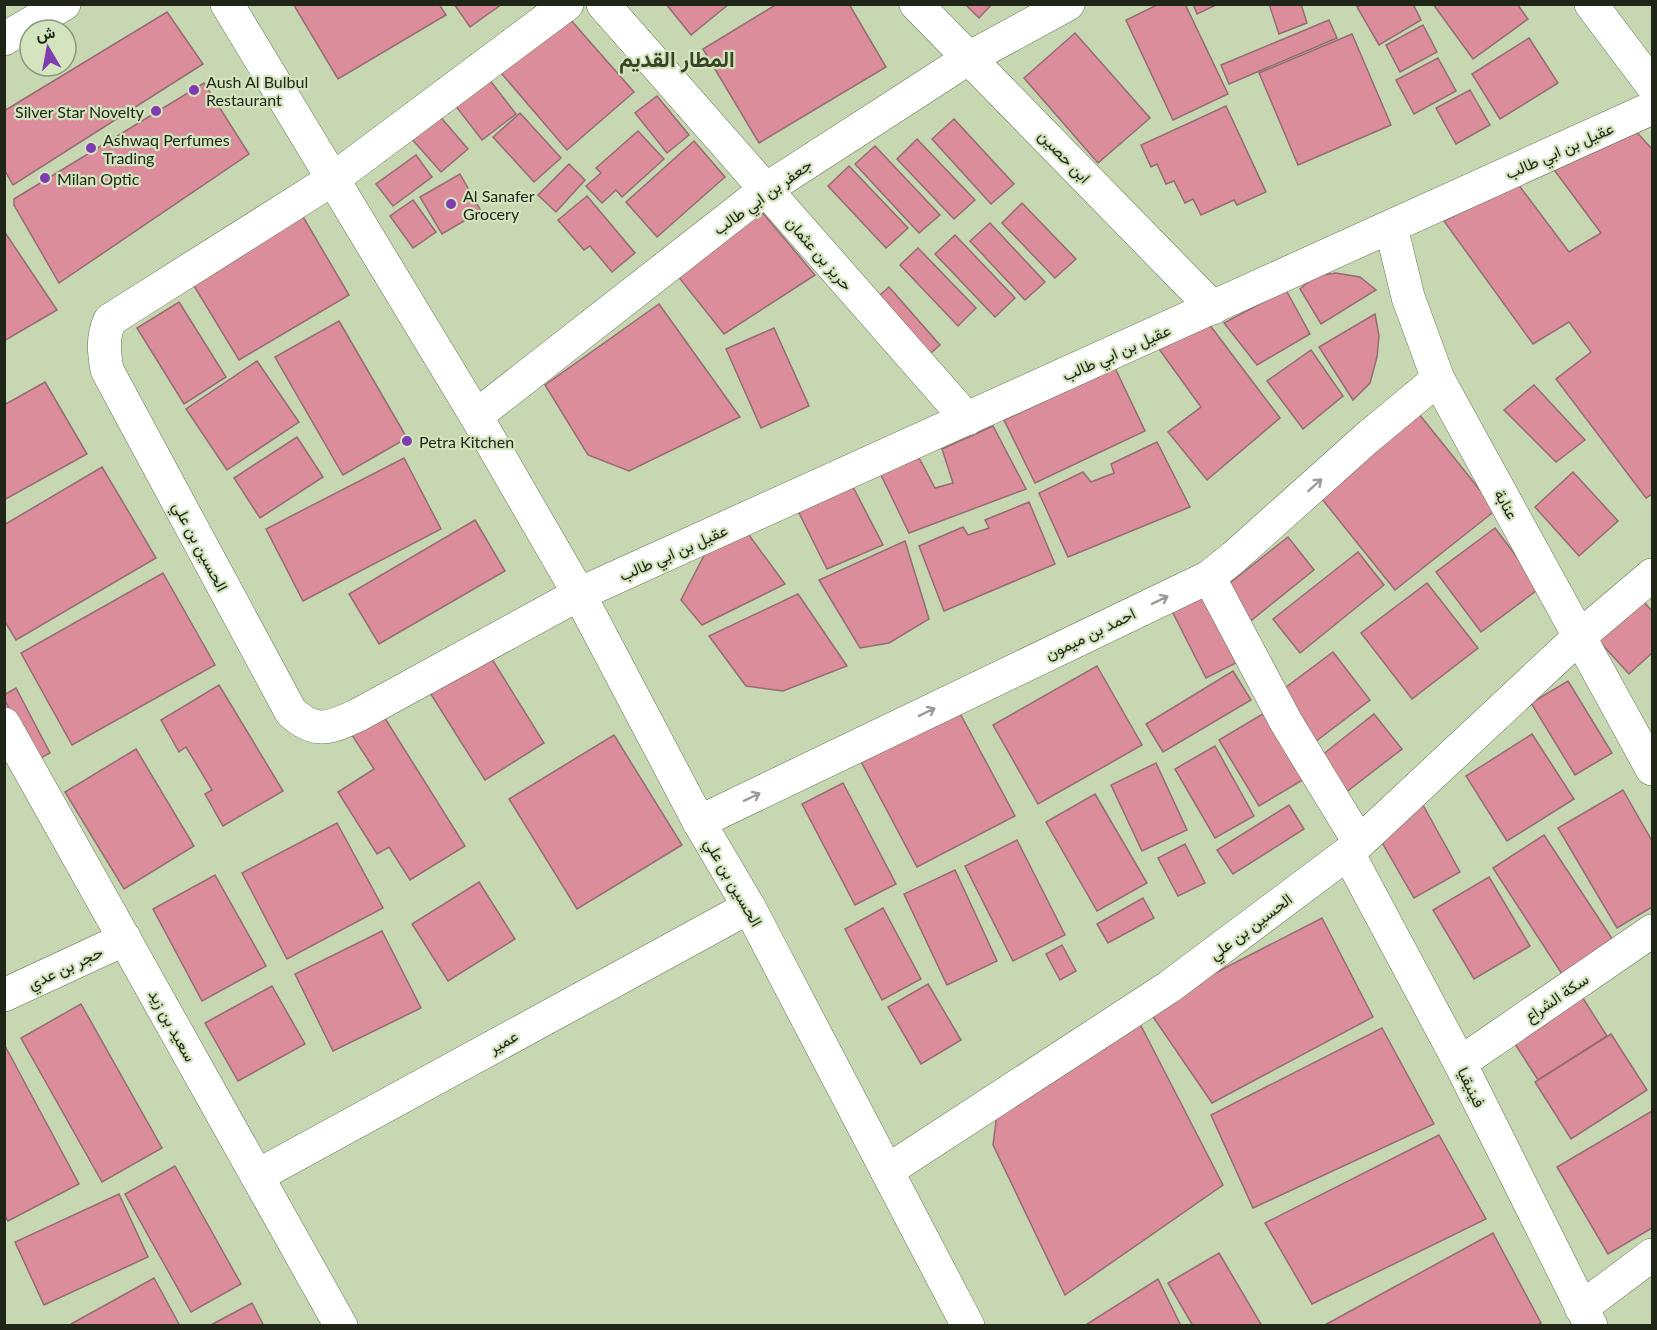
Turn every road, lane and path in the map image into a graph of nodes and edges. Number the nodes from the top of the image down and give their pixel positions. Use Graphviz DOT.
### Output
graph roads {
  1 [pos="64,4"];
  2 [pos="227,4"];
  3 [pos="567,4"];
  4 [pos="603,4"];
  5 [pos="916,4"];
  6 [pos="1068,4"];
  7 [pos="1592,4"];
  8 [pos="4,39"];
  9 [pos="969,57"];
  10 [pos="1653,86"];
  11 [pos="1653,108"];
  12 [pos="333,179"];
  13 [pos="765,190"];
  14 [pos="1391,227"];
  15 [pos="1213,308"];
  16 [pos="1438,379"];
  17 [pos="476,416"];
  18 [pos="967,420"];
  19 [pos="1209,577"];
  20 [pos="1652,578"];
  21 [pos="579,594"];
  22 [pos="1579,637"];
  23 [pos="4,724"];
  24 [pos="1653,769"];
  25 [pos="699,822"];
  26 [pos="1354,847"];
  27 [pos="749,907"];
  28 [pos="1653,931"];
  29 [pos="125,939"];
  30 [pos="4,995"];
  31 [pos="1460,1063"];
  32 [pos="887,1171"];
  33 [pos="257,1176"];
  34 [pos="1653,1255"];
  35 [pos="1586,1317"];
  36 [pos="341,1326"];
  37 [pos="968,1326"];
  1 -- 8 [label="street"];
  2 -- 12 [label="street, الحسين بن علي"];
  3 -- 12 [label="street"];
  4 -- 13 [label="street, حريز بن عثمان"];
  5 -- 9 [label="street, ابن حصين"];
  6 -- 9 [label="street, جعفر بن ابي طالب"];
  7 -- 10 [label="street"];
  9 -- 13 [label="street, جعفر بن ابي طالب"];
  9 -- 15 [label="street, ابن حصين"];
  11 -- 14 [label="street, عقيل بن ابي طالب"];
  12 -- 17 [label="street, الحسين بن علي"];
  12 -- 21 [label="street, الحسين بن علي"];
  13 -- 17 [label="street, جعفر بن ابي طالب"];
  13 -- 18 [label="street, حريز بن عثمان"];
  14 -- 15 [label="street, عقيل بن ابي طالب"];
  14 -- 16 [label="street, عنابة"];
  15 -- 18 [label="street, عقيل بن ابي طالب"];
  19 -- 16 [label="street, احمد بن ميمون, one-way"];
  16 -- 22 [label="street, عنابة"];
  17 -- 21 [label="street, الحسين بن علي"];
  18 -- 21 [label="street, عقيل بن ابي طالب"];
  25 -- 19 [label="street, احمد بن ميمون, one-way"];
  19 -- 26 [label="street, فينيقيا"];
  20 -- 22 [label="street, الحسين بن علي"];
  21 -- 25 [label="street, الحسين بن علي"];
  22 -- 24 [label="street, عنابة"];
  22 -- 26 [label="street, الحسين بن علي"];
  23 -- 29 [label="street, سعيد بن زيد"];
  25 -- 27 [label="street, الحسين بن علي"];
  26 -- 31 [label="street, فينيقيا"];
  26 -- 32 [label="street, الحسين بن علي"];
  27 -- 32 [label="street, الحسين بن علي"];
  27 -- 33 [label="street, عمير"];
  28 -- 31 [label="street, سكة الشراع"];
  29 -- 30 [label="street, حجر بن عدي"];
  29 -- 33 [label="street, سعيد بن زيد"];
  31 -- 35 [label="street, فينيقيا"];
  32 -- 37 [label="street, الحسين بن علي"];
  33 -- 36 [label="street, سعيد بن زيد"];
  34 -- 35 [label="street"];
}
